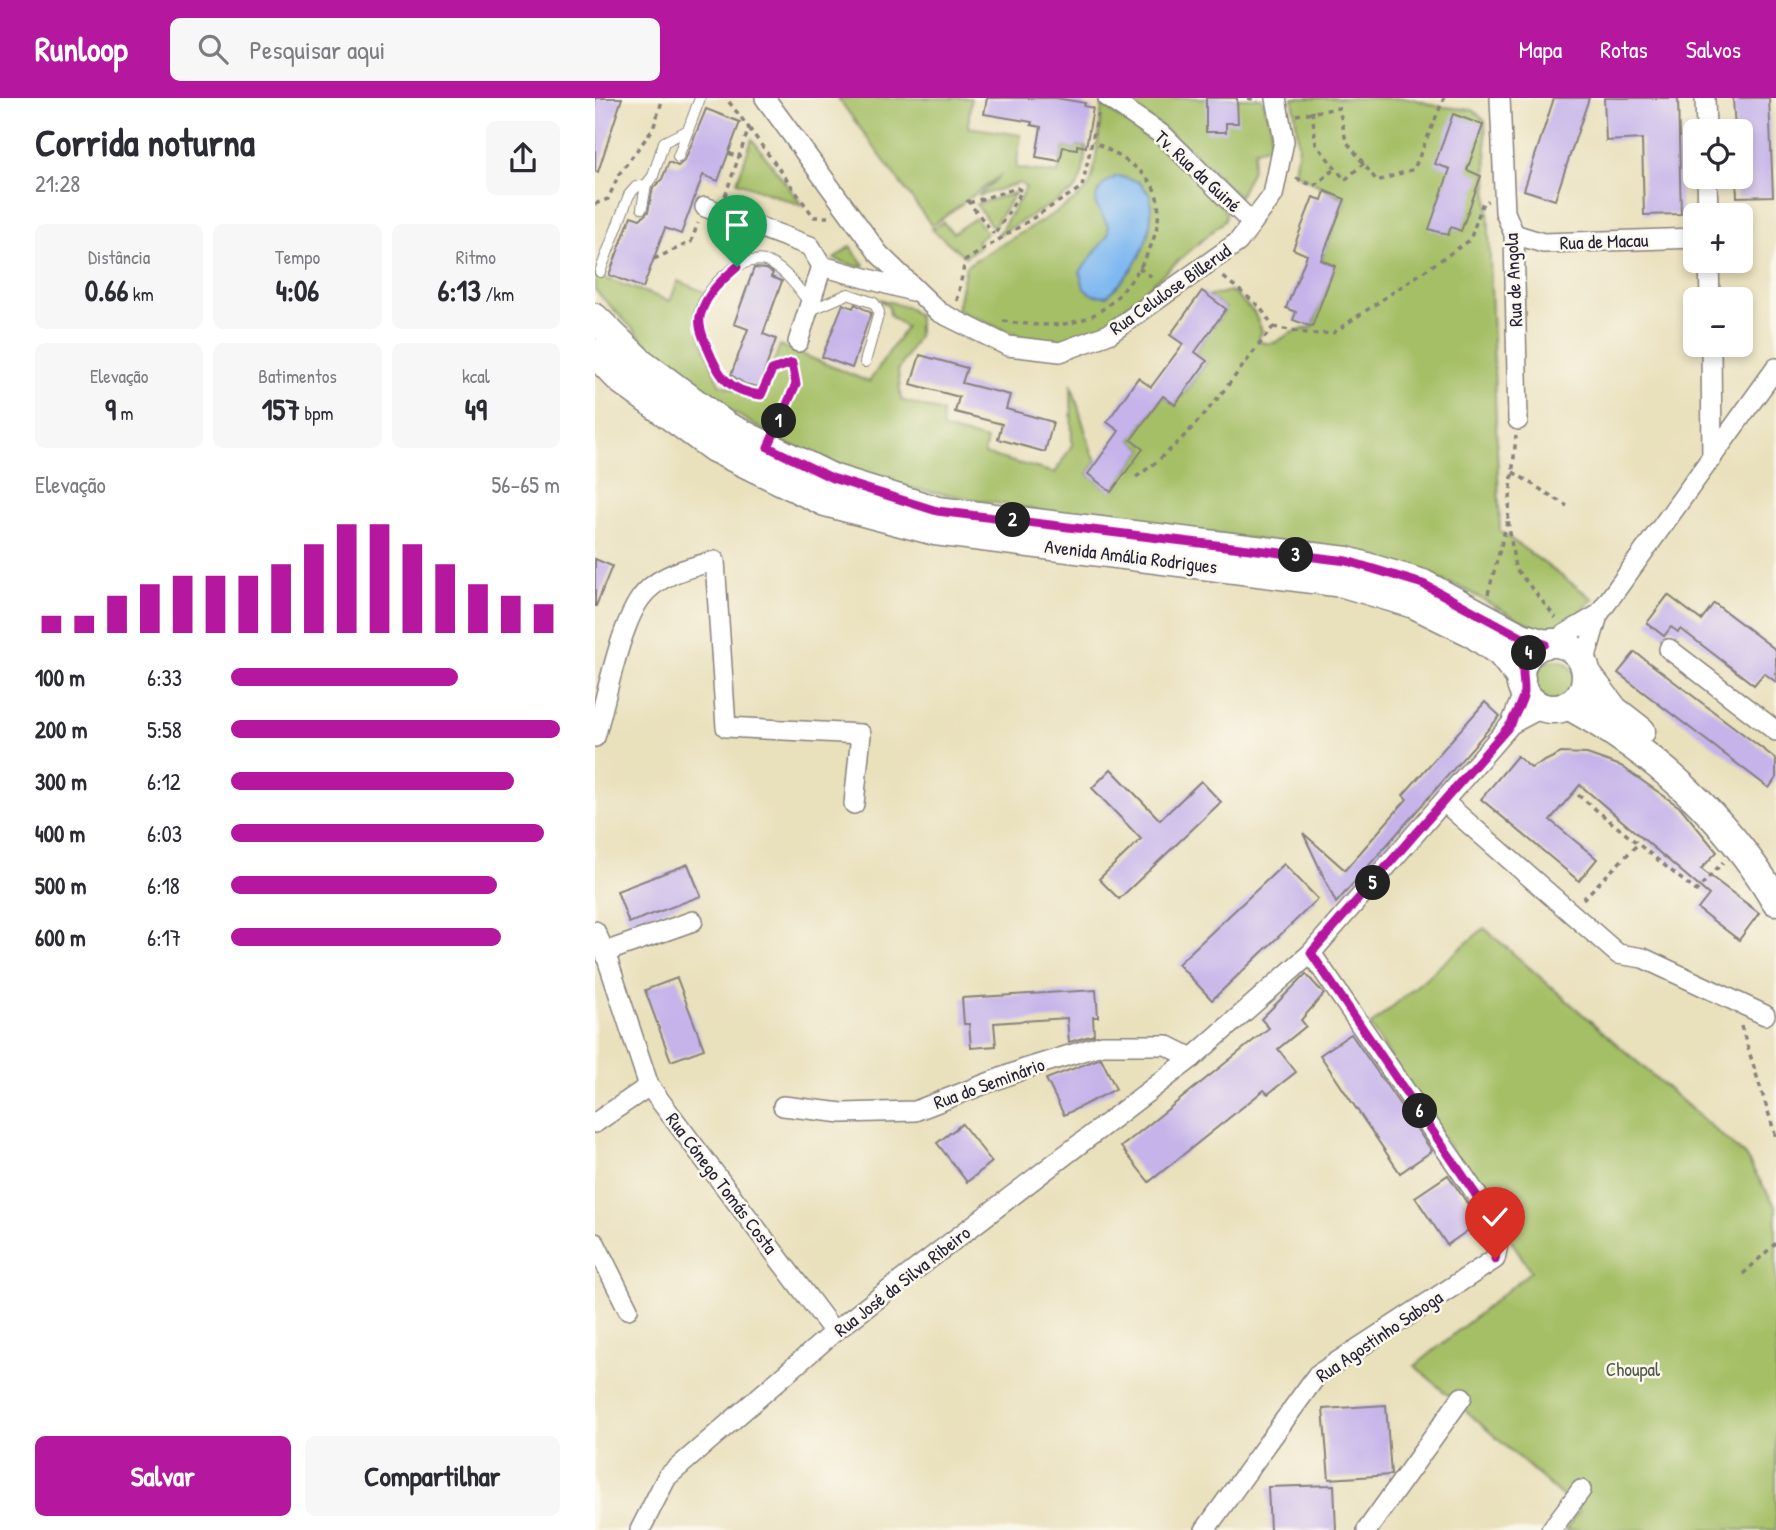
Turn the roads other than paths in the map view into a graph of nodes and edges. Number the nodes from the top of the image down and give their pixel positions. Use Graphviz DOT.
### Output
graph roads {
  1 [pos="700,98"];
  2 [pos="765,98"];
  3 [pos="1276,98"];
  4 [pos="1500,98"];
  5 [pos="1705,98"];
  6 [pos="1103,103"];
  7 [pos="1706,119"];
  8 [pos="688,130"];
  9 [pos="678,157"];
  10 [pos="646,184"];
  11 [pos="705,207"];
  12 [pos="642,208"];
  13 [pos="1252,223"];
  14 [pos="1514,234"];
  15 [pos="1683,238"];
  16 [pos="822,266"];
  17 [pos="600,272"];
  18 [pos="917,292"];
  19 [pos="808,308"];
  20 [pos="595,317"];
  21 [pos="796,348"];
  22 [pos="595,353"];
  23 [pos="1711,357"];
  24 [pos="865,362"];
  25 [pos="1776,368"];
  26 [pos="761,395"];
  27 [pos="1518,420"];
  28 [pos="1712,458"];
  29 [pos="1598,615"];
  30 [pos="1551,641"];
  31 [pos="1669,649"];
  32 [pos="1585,669"];
  33 [pos="1539,695"];
  34 [pos="1776,731"];
  35 [pos="595,737"];
  36 [pos="1444,802"];
  37 [pos="854,804"];
  38 [pos="1776,865"];
  39 [pos="1776,901"];
  40 [pos="693,920"];
  41 [pos="595,931"];
  42 [pos="605,952"];
  43 [pos="1311,953"];
  44 [pos="1765,1015"];
  45 [pos="1192,1058"];
  46 [pos="649,1086"];
  47 [pos="783,1107"];
  48 [pos="595,1123"];
  49 [pos="595,1243"];
  50 [pos="628,1309"];
  51 [pos="834,1332"];
  52 [pos="1462,1397"];
  53 [pos="1581,1490"];
  54 [pos="1207,1529"];
  55 [pos="640,1530"];
  56 [pos="1367,1530"];
  57 [pos="1551,1530"];
  1 -- 8 [label="lane"];
  2 -- 18 [label="street, Rua Celulose Billerud"];
  3 -- 13 [label="street, Rua Celulose Billerud"];
  4 -- 14 [label="street, Rua de Angola"];
  5 -- 7 [label="street"];
  6 -- 13 [label="street, Tv. Rua da Guiné"];
  8 -- 9 [label="lane"];
  8 -- 10 [label="lane"];
  10 -- 12 [label="lane"];
  10 -- 17 [label="lane"];
  11 -- 16 [label="street"];
  13 -- 18 [label="street, Rua Celulose Billerud"];
  14 -- 15 [label="street, Rua de Macau"];
  14 -- 27 [label="street, Rua de Angola"];
  16 -- 18 [label="street"];
  16 -- 19 [label="street"];
  19 -- 21 [label="street"];
  19 -- 24 [label="lane"];
  19 -- 26 [label="lane"];
  20 -- 30 [label="main road, Avenida Amália Rodrigues"];
  22 -- 33 [label="main road, Avenida Amália Rodrigues"];
  23 -- 28 [label="street"];
  25 -- 28 [label="street"];
  28 -- 29 [label="street"];
  29 -- 30 [label="street"];
  29 -- 32 [label="street"];
  30 -- 32 [label="main road"];
  30 -- 33 [label="main road"];
  31 -- 34 [label="street"];
  32 -- 33 [label="main road"];
  32 -- 38 [label="main road"];
  33 -- 36 [label="street, Rua José da Silva Ribeiro"];
  33 -- 39 [label="main road"];
  35 -- 37 [label="street"];
  36 -- 43 [label="street, Rua José da Silva Ribeiro"];
  36 -- 44 [label="street"];
  40 -- 42 [label="street"];
  41 -- 42 [label="street, Rua Cónego Tomás Costa"];
  42 -- 46 [label="street, Rua Cónego Tomás Costa"];
  43 -- 45 [label="street, Rua José da Silva Ribeiro"];
  43 -- 54 [label="street, Rua Agostinho Saboga"];
  45 -- 47 [label="street, Rua do Seminário"];
  45 -- 51 [label="street, Rua José da Silva Ribeiro"];
  46 -- 48 [label="street"];
  46 -- 51 [label="street, Rua Cónego Tomás Costa"];
  49 -- 50 [label="street"];
  51 -- 55 [label="street, Rua José da Silva Ribeiro"];
  52 -- 56 [label="street"];
  53 -- 57 [label="street"];
}
